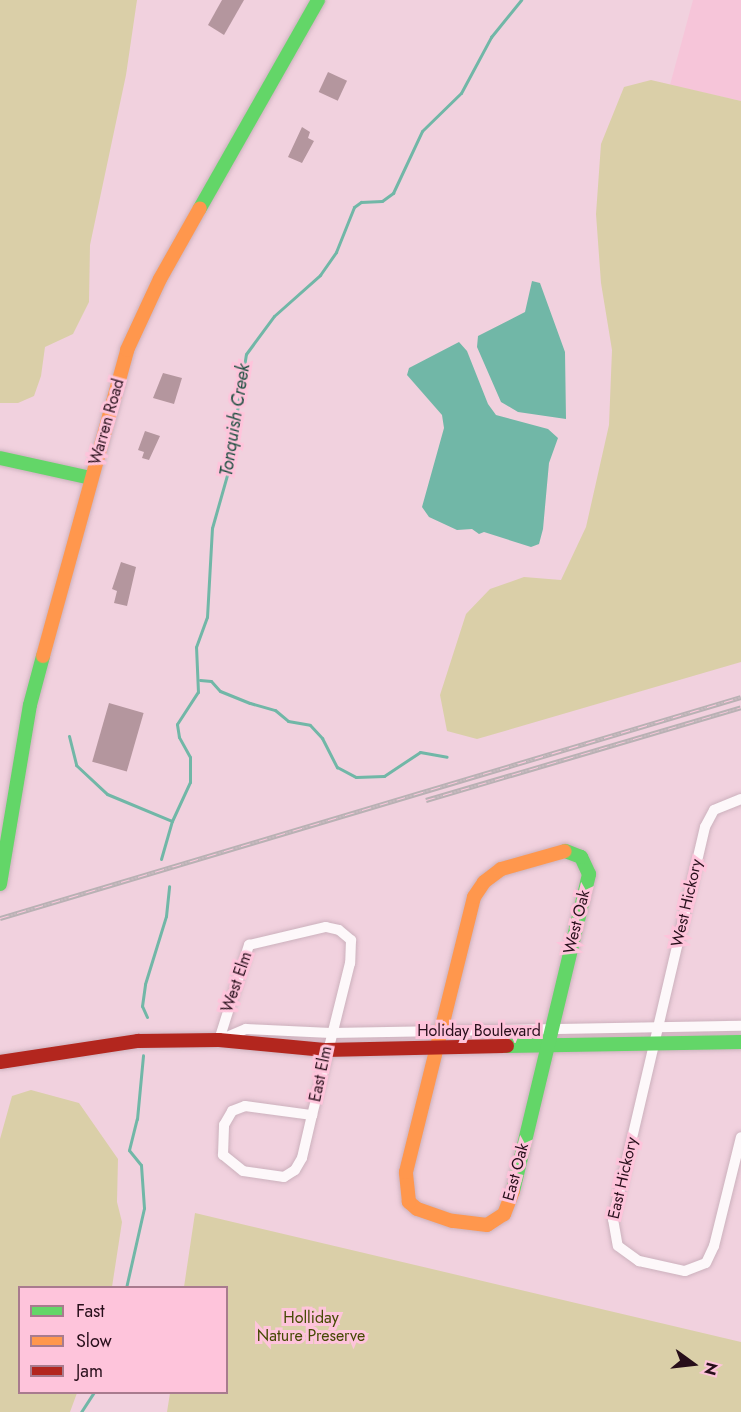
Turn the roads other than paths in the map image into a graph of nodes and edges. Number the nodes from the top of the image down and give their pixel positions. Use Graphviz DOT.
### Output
graph roads {
  1 [pos="318,0"];
  2 [pos="0,458"];
  3 [pos="91,478"];
  4 [pos="741,799"];
  5 [pos="0,884"];
  6 [pos="741,1026"];
  7 [pos="657,1027"];
  8 [pos="440,1030"];
  9 [pos="549,1031"];
  10 [pos="330,1033"];
  11 [pos="219,1040"];
  12 [pos="741,1042"];
  13 [pos="654,1044"];
  14 [pos="435,1047"];
  15 [pos="545,1047"];
  16 [pos="325,1050"];
  17 [pos="0,1062"];
  18 [pos="312,1115"];
  19 [pos="741,1137"];
  1 -- 3 [label="street, Warren Road"];
  2 -- 3 [label="street"];
  3 -- 5 [label="street, Warren Road"];
  4 -- 7 [label="street, West Hickory"];
  6 -- 7 [label="street, Holiday Boulevard"];
  7 -- 9 [label="street, Holiday Boulevard"];
  7 -- 13 [label="street, East Hickory"];
  8 -- 9 [label="street, Holiday Boulevard"];
  8 -- 9 [label="street, West Oak"];
  8 -- 10 [label="street, Holiday Boulevard"];
  8 -- 14 [label="street, East Oak"];
  9 -- 15 [label="street, East Oak"];
  10 -- 11 [label="street, Holiday Boulevard"];
  10 -- 11 [label="street, West Elm"];
  10 -- 16 [label="street, East Elm"];
  11 -- 16 [label="street, Holiday Boulevard"];
  11 -- 17 [label="street, Holiday Boulevard"];
  12 -- 13 [label="street, Holiday Boulevard"];
  13 -- 15 [label="street, Holiday Boulevard"];
  13 -- 19 [label="street, East Hickory"];
  14 -- 15 [label="street, Holiday Boulevard"];
  14 -- 15 [label="street, East Oak"];
  14 -- 16 [label="street, Holiday Boulevard"];
  16 -- 18 [label="street, East Elm"];
  18 -- 18 [label="street, East Elm"];
}
